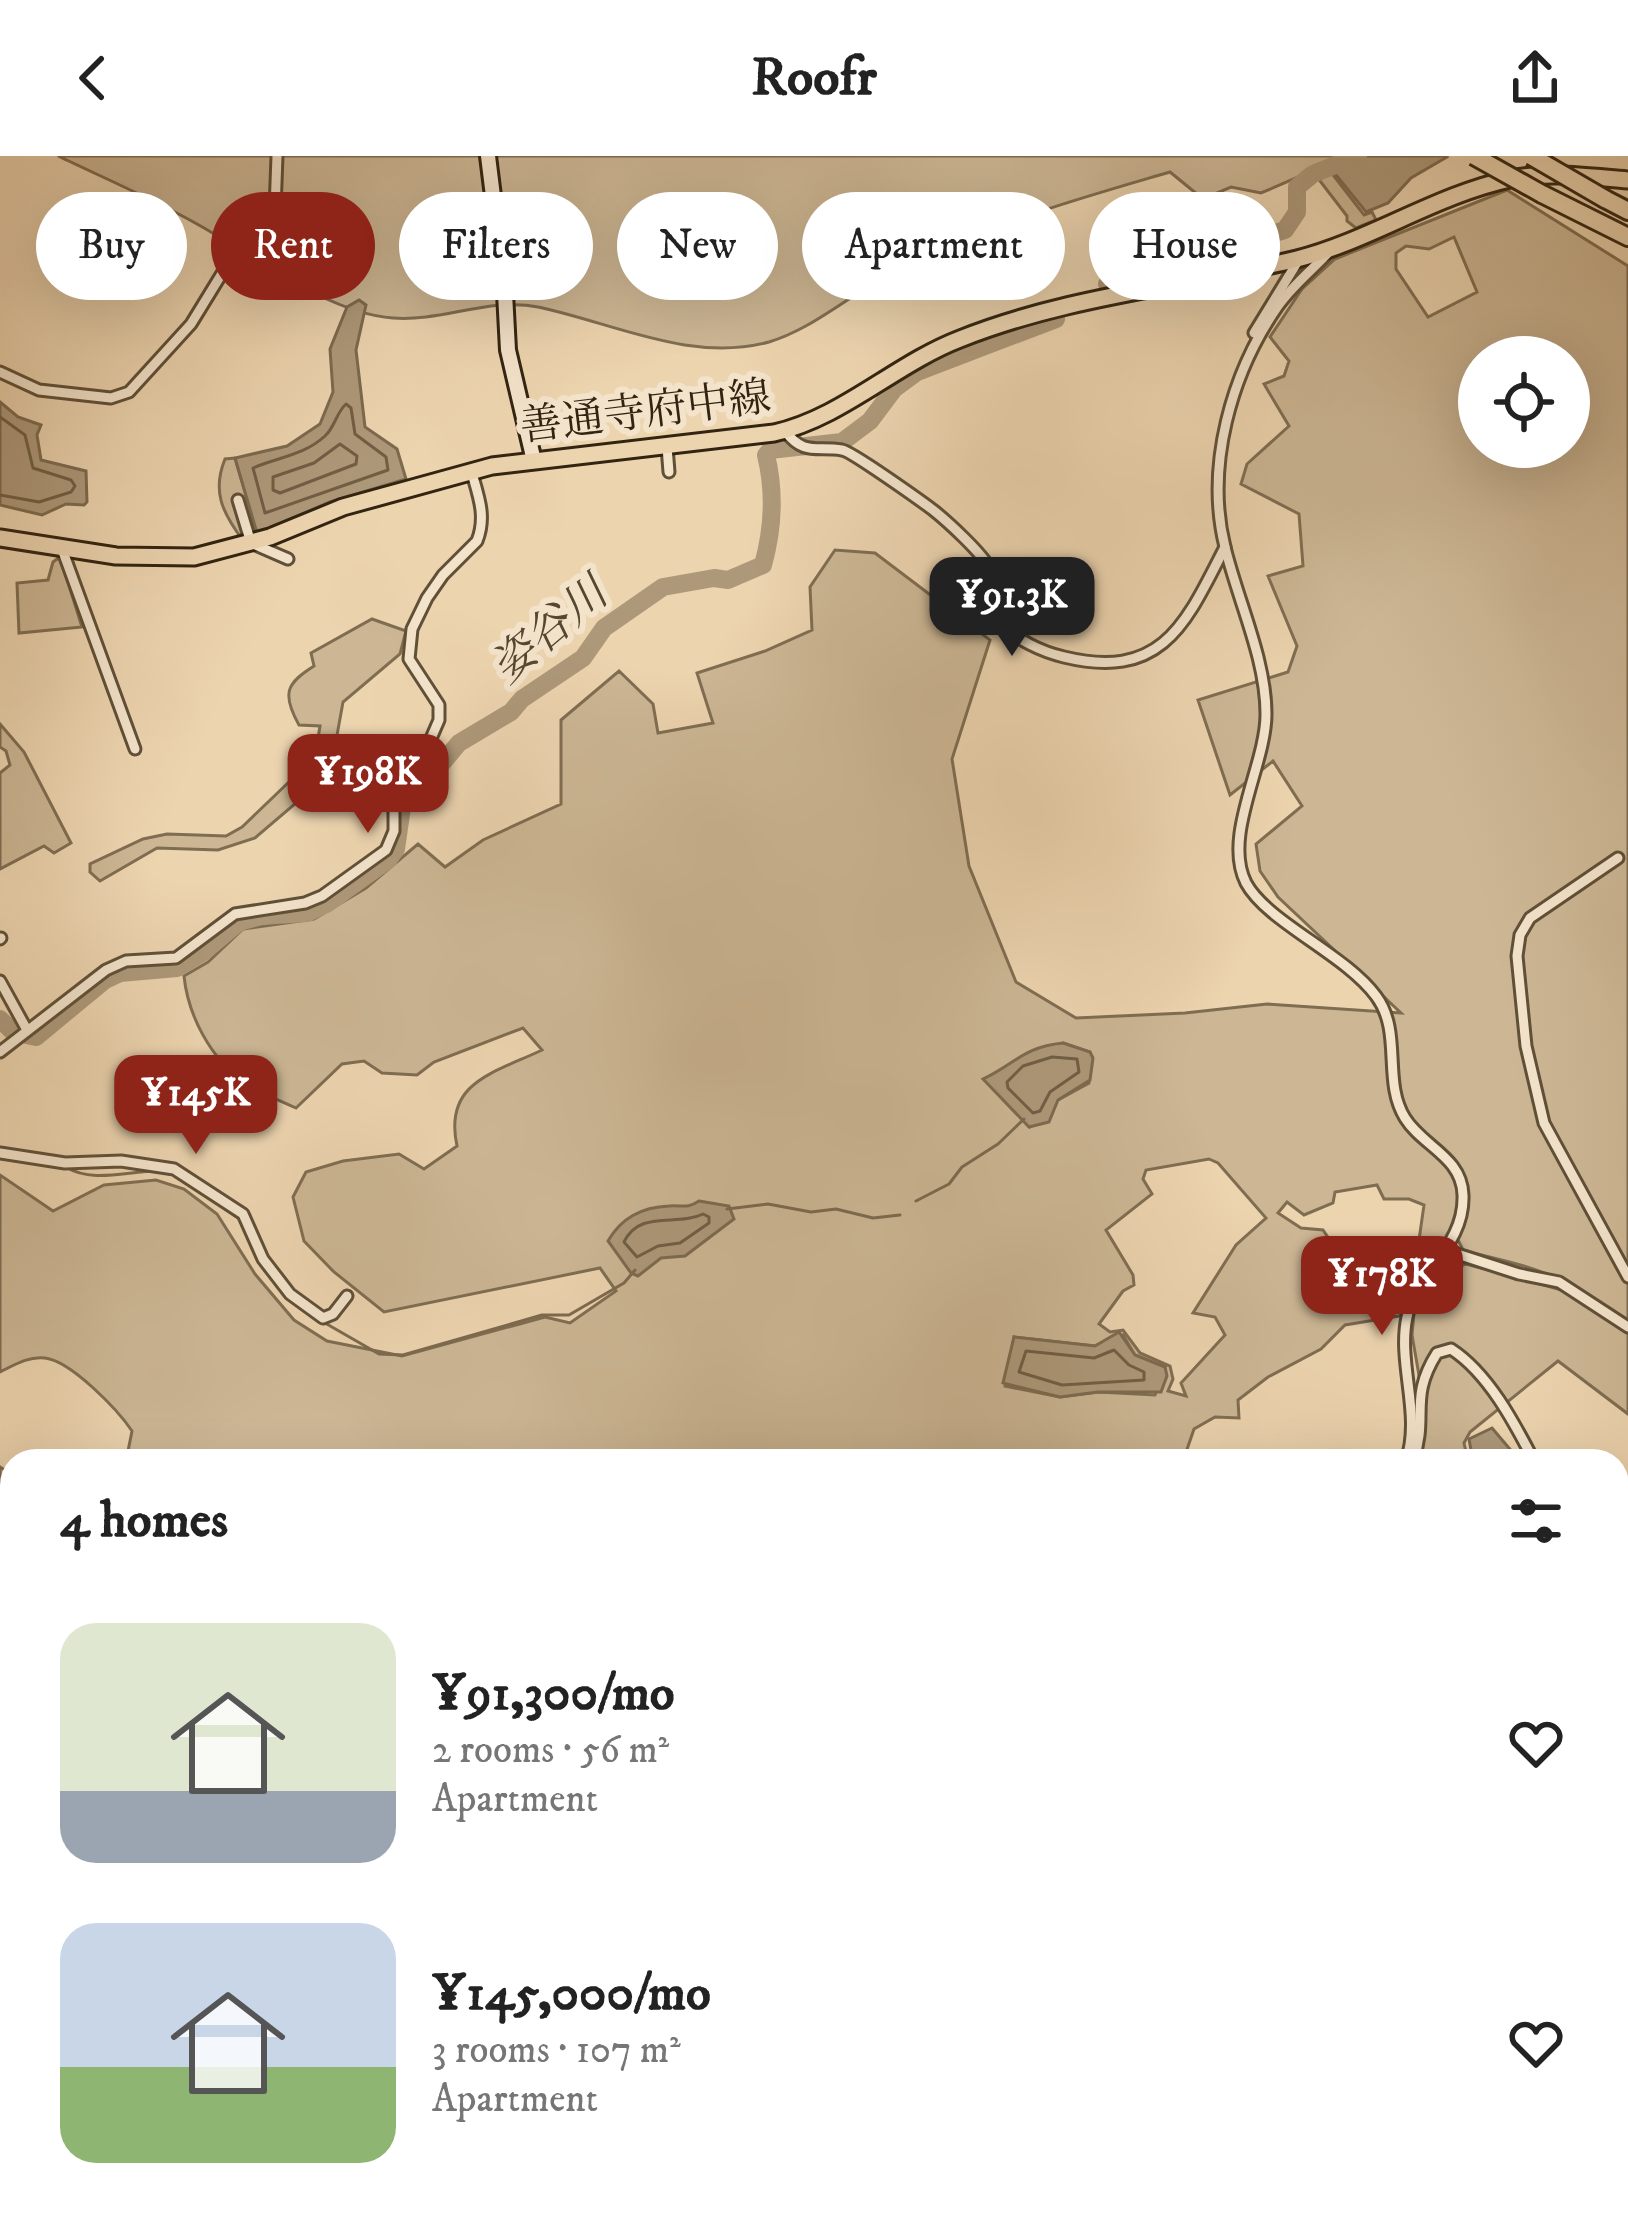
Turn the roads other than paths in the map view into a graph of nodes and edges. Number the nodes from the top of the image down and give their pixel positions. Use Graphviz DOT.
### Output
graph roads {
  1 [pos="277,156"];
  2 [pos="488,156"];
  3 [pos="1474,156"];
  4 [pos="1531,156"];
  5 [pos="1628,180"];
  6 [pos="1628,211"];
  7 [pos="1628,237"];
  8 [pos="1332,250"];
  9 [pos="1299,258"];
  10 [pos="1254,333"];
  11 [pos="0,372"];
  12 [pos="785,431"];
  13 [pos="667,448"];
  14 [pos="534,461"];
  15 [pos="472,470"];
  16 [pos="669,472"];
  17 [pos="238,500"];
  18 [pos="0,538"];
  19 [pos="250,544"];
  20 [pos="1225,547"];
  21 [pos="62,549"];
  22 [pos="288,560"];
  23 [pos="135,748"];
  24 [pos="1618,858"];
  25 [pos="0,980"];
  26 [pos="22,1034"];
  27 [pos="0,1052"];
  28 [pos="0,1153"];
  29 [pos="1448,1250"];
  30 [pos="1628,1277"];
  31 [pos="347,1295"];
  32 [pos="1628,1327"];
  33 [pos="1410,1449"];
  34 [pos="1414,1449"];
  35 [pos="1528,1449"];
  1 -- 11 [label="street"];
  2 -- 14 [label="street"];
  3 -- 7 [label="highway, bridge"];
  4 -- 6 [label="highway, bridge"];
  5 -- 8 [label="main road, 善通寺府中線"];
  8 -- 9 [label="main road, 善通寺府中線"];
  8 -- 20 [label="street"];
  9 -- 10 [label="street"];
  9 -- 12 [label="main road, 善通寺府中線"];
  12 -- 13 [label="main road, 善通寺府中線"];
  12 -- 20 [label="street"];
  13 -- 14 [label="main road, 善通寺府中線"];
  13 -- 16 [label="street"];
  14 -- 15 [label="main road, 善通寺府中線"];
  15 -- 19 [label="main road, 善通寺府中線"];
  15 -- 26 [label="street"];
  17 -- 19 [label="street"];
  18 -- 21 [label="main road, 善通寺府中線"];
  19 -- 21 [label="main road, 善通寺府中線"];
  19 -- 22 [label="street"];
  20 -- 29 [label="street"];
  21 -- 23 [label="street"];
  24 -- 30 [label="street"];
  25 -- 26 [label="street"];
  26 -- 27 [label="street"];
  28 -- 31 [label="street"];
  29 -- 32 [label="street"];
  29 -- 33 [label="street"];
  34 -- 35 [label="street"];
}
